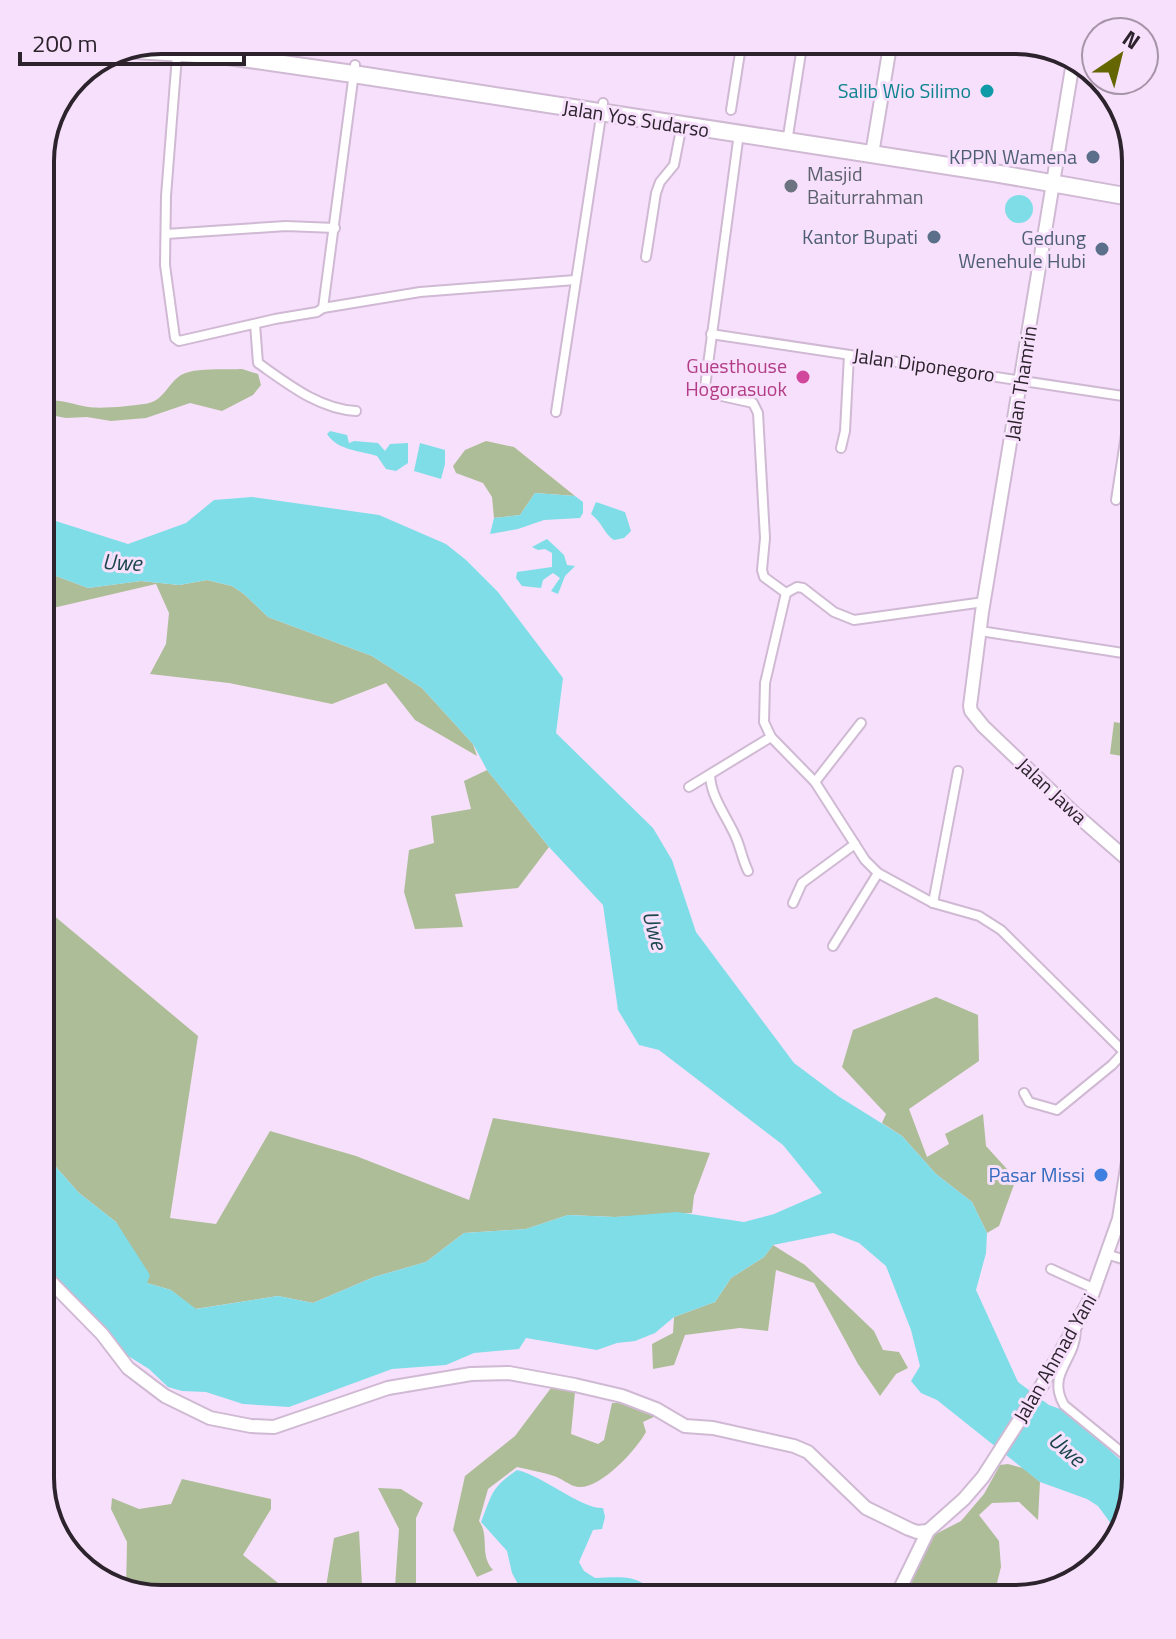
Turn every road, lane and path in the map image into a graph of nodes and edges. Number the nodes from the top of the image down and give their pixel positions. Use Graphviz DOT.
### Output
graph roads {
  1 [pos="178,54"];
  2 [pos="216,54"];
  3 [pos="740,54"];
  4 [pos="801,54"];
  5 [pos="889,54"];
  6 [pos="354,69"];
  7 [pos="1072,70"];
  8 [pos="602,108"];
  9 [pos="731,110"];
  10 [pos="682,123"];
  11 [pos="739,132"];
  12 [pos="788,136"];
  13 [pos="872,150"];
  14 [pos="1054,180"];
  15 [pos="1122,188"];
  16 [pos="1122,195"];
  17 [pos="335,228"];
  18 [pos="166,234"];
  19 [pos="646,257"];
  20 [pos="575,280"];
  21 [pos="323,308"];
  22 [pos="255,324"];
  23 [pos="711,334"];
  24 [pos="849,355"];
  25 [pos="1021,379"];
  26 [pos="1122,396"];
  27 [pos="356,411"];
  28 [pos="556,412"];
  29 [pos="841,448"];
  30 [pos="1122,466"];
  31 [pos="1116,500"];
  32 [pos="786,593"];
  33 [pos="984,602"];
  34 [pos="980,631"];
  35 [pos="1122,653"];
  36 [pos="971,711"];
  37 [pos="861,723"];
  38 [pos="771,737"];
  39 [pos="958,771"];
  40 [pos="710,775"];
  41 [pos="815,782"];
  42 [pos="689,787"];
  43 [pos="855,844"];
  44 [pos="1122,855"];
  45 [pos="748,871"];
  46 [pos="878,873"];
  47 [pos="793,903"];
  48 [pos="933,903"];
  49 [pos="833,946"];
  50 [pos="1122,1050"];
  51 [pos="1122,1054"];
  52 [pos="1024,1093"];
  53 [pos="1122,1200"];
  54 [pos="1109,1255"];
  55 [pos="1122,1259"];
  56 [pos="1051,1269"];
  57 [pos="54,1285"];
  58 [pos="1095,1289"];
  59 [pos="1076,1328"];
  60 [pos="1122,1453"];
  61 [pos="928,1531"];
  62 [pos="902,1585"];
  1 -- 18 [label="street"];
  2 -- 6 [label="highway, Jalan Yos Sudarso"];
  3 -- 9 [label="street"];
  4 -- 12 [label="street"];
  5 -- 13 [label="street"];
  6 -- 8 [label="highway, Jalan Yos Sudarso"];
  6 -- 17 [label="street"];
  7 -- 14 [label="street, Jalan Thamrin"];
  8 -- 10 [label="highway, Jalan Yos Sudarso"];
  8 -- 20 [label="street"];
  10 -- 11 [label="highway, Jalan Yos Sudarso"];
  10 -- 19 [label="street"];
  11 -- 12 [label="highway, Jalan Yos Sudarso"];
  11 -- 13 [label="highway, Jalan Yos Sudarso"];
  11 -- 23 [label="street"];
  12 -- 13 [label="highway, Jalan Yos Sudarso"];
  13 -- 14 [label="highway, Jalan Yos Sudarso"];
  14 -- 15 [label="highway, Jalan Yos Sudarso"];
  14 -- 16 [label="highway, Jalan Yos Sudarso"];
  14 -- 25 [label="street, Jalan Thamrin"];
  17 -- 18 [label="street"];
  17 -- 21 [label="street"];
  18 -- 22 [label="street"];
  20 -- 21 [label="street"];
  20 -- 28 [label="street"];
  21 -- 22 [label="street"];
  22 -- 27 [label="street"];
  23 -- 24 [label="street, Jalan Diponegoro"];
  23 -- 32 [label="street"];
  24 -- 25 [label="street, Jalan Diponegoro"];
  24 -- 29 [label="street"];
  25 -- 26 [label="street, Jalan Diponegoro"];
  25 -- 33 [label="street, Jalan Thamrin"];
  30 -- 31 [label="street"];
  32 -- 33 [label="street"];
  32 -- 38 [label="street"];
  33 -- 34 [label="street, Jalan Thamrin"];
  34 -- 35 [label="street"];
  34 -- 36 [label="street, Jalan Thamrin"];
  36 -- 44 [label="street, Jalan Jawa"];
  37 -- 41 [label="street"];
  38 -- 40 [label="street"];
  38 -- 41 [label="street"];
  39 -- 48 [label="street"];
  40 -- 42 [label="street"];
  40 -- 45 [label="street"];
  41 -- 43 [label="street"];
  43 -- 46 [label="street"];
  43 -- 47 [label="street"];
  46 -- 48 [label="street"];
  46 -- 49 [label="street"];
  48 -- 50 [label="street"];
  51 -- 52 [label="street"];
  53 -- 54 [label="street, Jalan Ahmad Yani"];
  54 -- 55 [label="street"];
  54 -- 58 [label="street, Jalan Ahmad Yani"];
  56 -- 58 [label="street"];
  57 -- 61 [label="street"];
  58 -- 59 [label="street, Jalan Ahmad Yani"];
  59 -- 60 [label="street"];
  59 -- 61 [label="street, Jalan Ahmad Yani"];
  61 -- 62 [label="street"];
}
